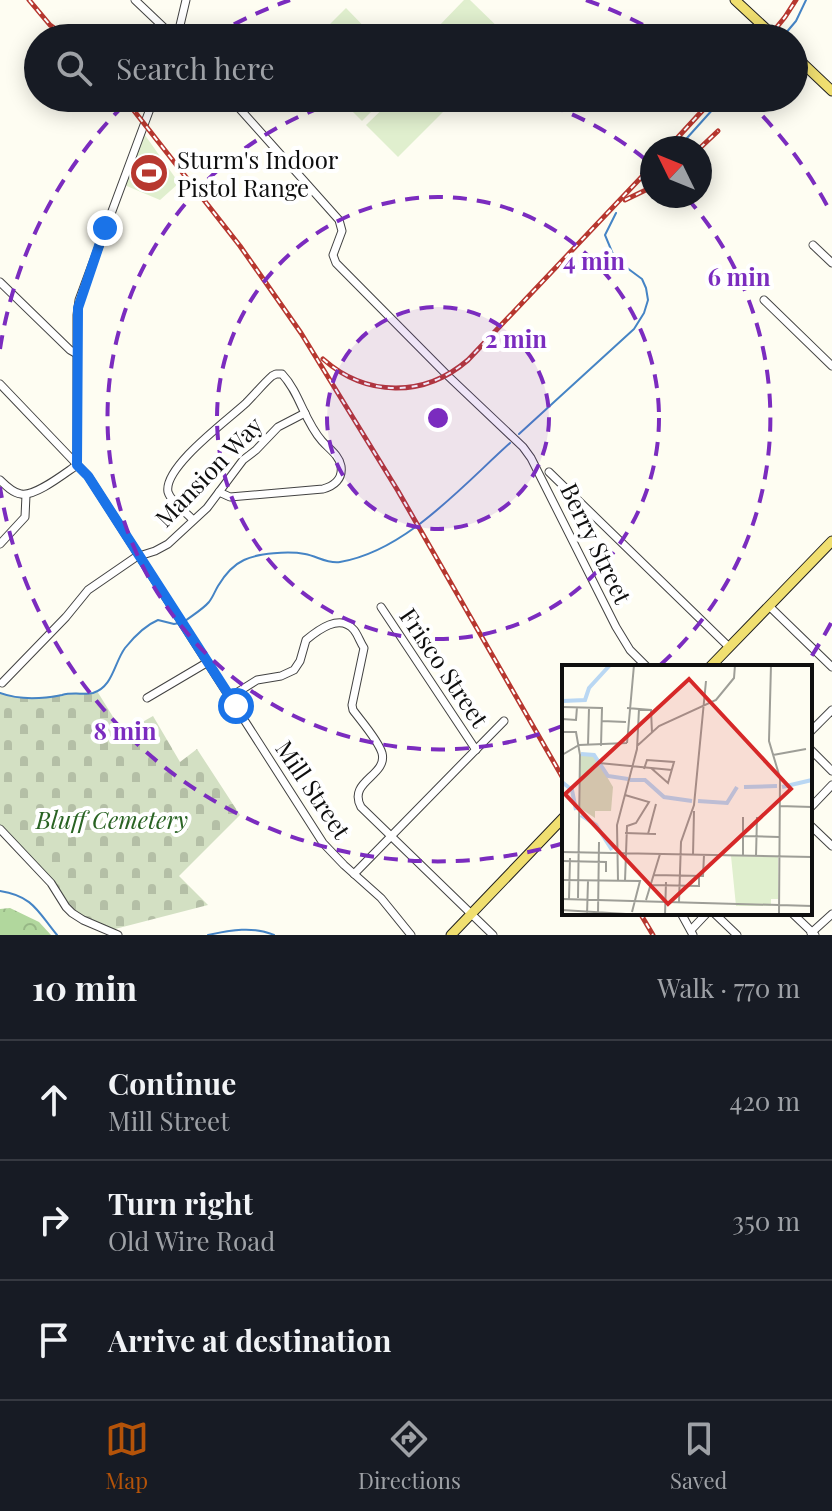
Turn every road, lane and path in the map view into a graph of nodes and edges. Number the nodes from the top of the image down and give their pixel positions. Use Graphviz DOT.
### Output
graph roads {
  1 [pos="135,0"];
  2 [pos="186,0"];
  3 [pos="735,0"];
  4 [pos="161,24"];
  5 [pos="180,24"];
  6 [pos="761,24"];
  7 [pos="808,68"];
  8 [pos="832,91"];
  9 [pos="149,112"];
  10 [pos="243,112"];
  11 [pos="813,245"];
  12 [pos="832,263"];
  13 [pos="0,282"];
  14 [pos="764,300"];
  15 [pos="77,354"];
  16 [pos="832,366"];
  17 [pos="0,384"];
  18 [pos="305,413"];
  19 [pos="77,465"];
  20 [pos="549,472"];
  21 [pos="0,480"];
  22 [pos="219,492"];
  23 [pos="26,495"];
  24 [pos="575,498"];
  25 [pos="556,505"];
  26 [pos="193,520"];
  27 [pos="832,541"];
  28 [pos="0,544"];
  29 [pos="141,556"];
  30 [pos="769,606"];
  31 [pos="381,607"];
  32 [pos="729,647"];
  33 [pos="208,662"];
  34 [pos="645,665"];
  35 [pos="712,665"];
  36 [pos="832,667"];
  37 [pos="2,683"];
  38 [pos="230,697"];
  39 [pos="147,698"];
  40 [pos="832,710"];
  41 [pos="504,721"];
  42 [pos="812,730"];
  43 [pos="476,750"];
  44 [pos="812,751"];
  45 [pos="832,771"];
  46 [pos="832,785"];
  47 [pos="812,806"];
  48 [pos="562,819"];
  49 [pos="812,827"];
  50 [pos="0,829"];
  51 [pos="391,835"];
  52 [pos="832,846"];
  53 [pos="354,874"];
  54 [pos="471,914"];
  55 [pos="832,914"];
  56 [pos="682,915"];
  57 [pos="706,915"];
  58 [pos="716,915"];
  59 [pos="794,915"];
  60 [pos="692,933"];
  61 [pos="812,934"];
  62 [pos="118,935"];
  63 [pos="411,935"];
  64 [pos="451,935"];
  65 [pos="493,935"];
  66 [pos="737,935"];
  1 -- 4 [label="street"];
  2 -- 5 [label="street"];
  3 -- 6 [label="main road"];
  7 -- 8 [label="main road"];
  9 -- 15 [label="street"];
  10 -- 25 [label="street, Berry Street"];
  11 -- 12 [label="street"];
  13 -- 15 [label="street"];
  14 -- 16 [label="street"];
  15 -- 19 [label="street"];
  17 -- 19 [label="street, Mill Street"];
  18 -- 22 [label="street, Mansion Way"];
  18 -- 22 [label="street"];
  18 -- 26 [label="street"];
  19 -- 23 [label="street"];
  19 -- 29 [label="street, Mill Street"];
  20 -- 24 [label="street"];
  21 -- 23 [label="street"];
  22 -- 26 [label="street, Mansion Way"];
  23 -- 28 [label="street"];
  24 -- 25 [label="street"];
  24 -- 32 [label="street"];
  25 -- 34 [label="street, Berry Street"];
  26 -- 29 [label="street, Mansion Way"];
  27 -- 30 [label="main road"];
  29 -- 33 [label="street, Mill Street"];
  29 -- 37 [label="street, Mansion Way"];
  30 -- 32 [label="main road"];
  30 -- 36 [label="street"];
  31 -- 43 [label="street, Frisco Street"];
  32 -- 35 [label="main road"];
  33 -- 38 [label="street, Mill Street"];
  33 -- 39 [label="street"];
  38 -- 51 [label="street"];
  38 -- 53 [label="street, Mill Street"];
  40 -- 42 [label="street"];
  41 -- 43 [label="street"];
  43 -- 51 [label="street"];
  44 -- 45 [label="street"];
  46 -- 47 [label="street"];
  48 -- 54 [label="main road"];
  49 -- 52 [label="street"];
  50 -- 62 [label="street"];
  51 -- 53 [label="street"];
  51 -- 54 [label="street"];
  53 -- 63 [label="street, Mill Street"];
  54 -- 64 [label="main road"];
  54 -- 65 [label="street"];
  55 -- 61 [label="street"];
  56 -- 60 [label="street"];
  57 -- 60 [label="street"];
  58 -- 66 [label="street"];
  59 -- 61 [label="street"];
}
